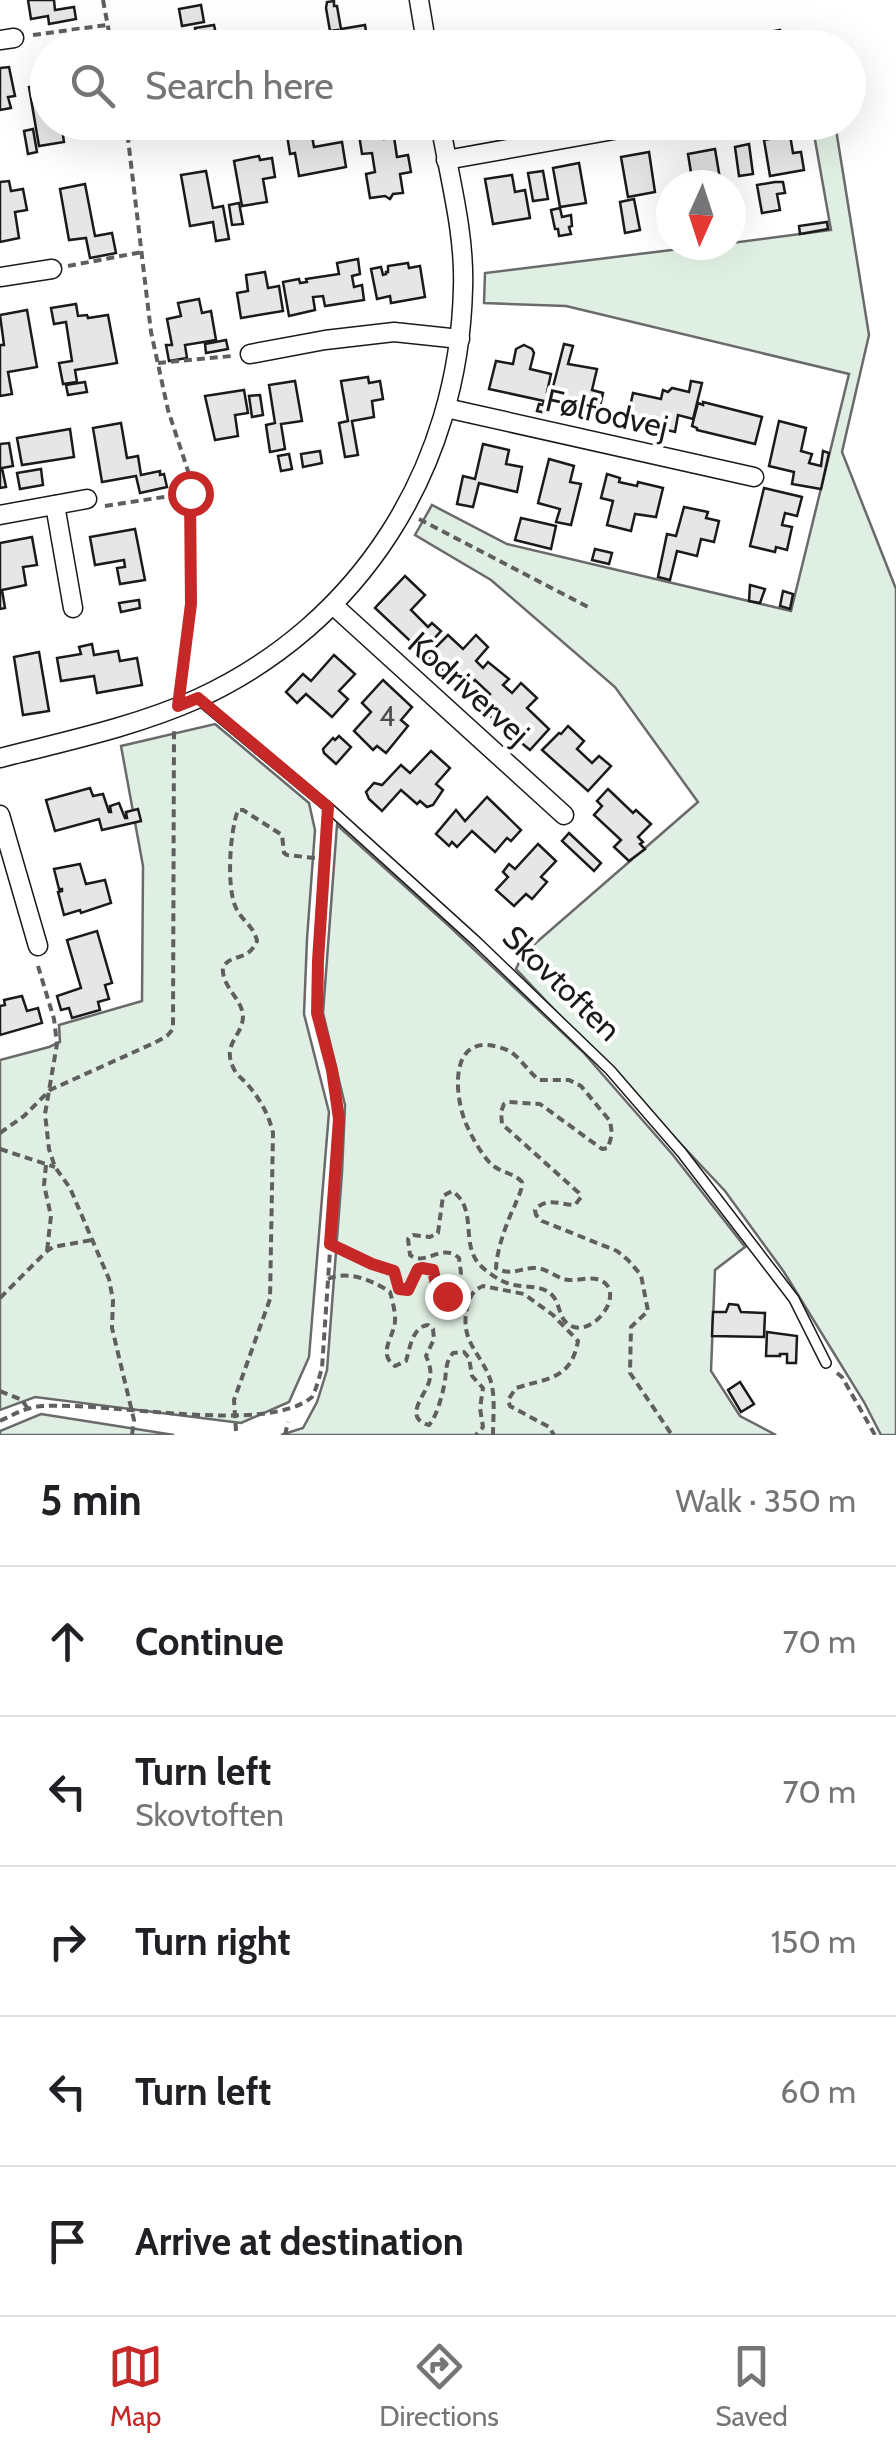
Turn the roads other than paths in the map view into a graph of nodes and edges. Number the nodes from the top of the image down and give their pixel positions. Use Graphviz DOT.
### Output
graph roads {
  1 [pos="419,0"];
  2 [pos="424,30"];
  3 [pos="443,140"];
  4 [pos="558,140"];
  5 [pos="446,160"];
  6 [pos="52,269"];
  7 [pos="0,277"];
  8 [pos="460,339"];
  9 [pos="250,354"];
  10 [pos="446,408"];
  11 [pos="754,476"];
  12 [pos="86,499"];
  13 [pos="54,505"];
  14 [pos="0,515"];
  15 [pos="333,605"];
  16 [pos="73,608"];
  17 [pos="198,698"];
  18 [pos="0,758"];
  19 [pos="0,815"];
  20 [pos="564,815"];
  21 [pos="38,946"];
  22 [pos="826,1363"];
  1 -- 2 [label="street"];
  3 -- 5 [label="street"];
  4 -- 5 [label="street"];
  5 -- 8 [label="street"];
  6 -- 7 [label="street"];
  8 -- 9 [label="street"];
  8 -- 10 [label="street"];
  10 -- 11 [label="street, Følfodvej"];
  10 -- 15 [label="street"];
  12 -- 13 [label="street"];
  13 -- 14 [label="street"];
  13 -- 16 [label="street"];
  15 -- 17 [label="street"];
  15 -- 20 [label="street, Kodrivervej"];
  17 -- 18 [label="street"];
  17 -- 22 [label="lane, Skovtoften"];
  19 -- 21 [label="street"];
}
